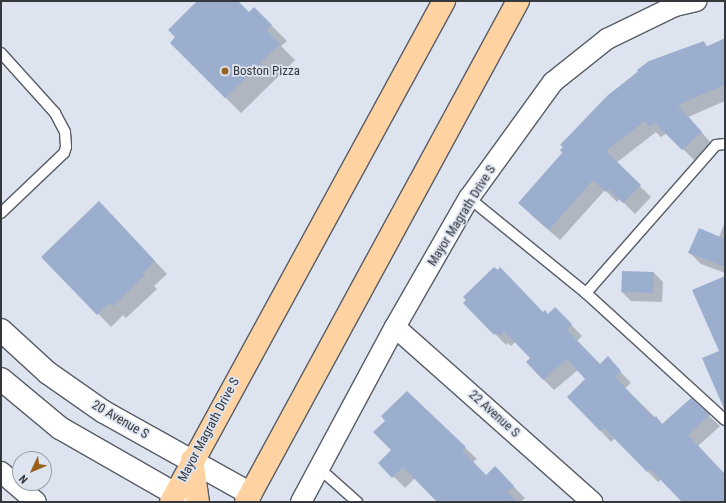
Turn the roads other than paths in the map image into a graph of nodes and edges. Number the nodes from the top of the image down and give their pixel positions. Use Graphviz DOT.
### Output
graph roads {
  1 [pos="444,1"];
  2 [pos="518,1"];
  3 [pos="696,1"];
  4 [pos="1,53"];
  5 [pos="725,144"];
  6 [pos="469,198"];
  7 [pos="1,213"];
  8 [pos="586,293"];
  9 [pos="395,327"];
  10 [pos="1,330"];
  11 [pos="1,379"];
  12 [pos="725,420"];
  13 [pos="192,460"];
  14 [pos="319,468"];
  15 [pos="1,472"];
  16 [pos="249,498"];
  17 [pos="179,499"];
  18 [pos="36,502"];
  19 [pos="198,502"];
  20 [pos="301,502"];
  21 [pos="357,502"];
  22 [pos="592,502"];
  1 -- 13 [label="main road, Mayor Magrath Drive S"];
  2 -- 16 [label="main road"];
  3 -- 6 [label="street, Mayor Magrath Drive S"];
  4 -- 7 [label="lane"];
  5 -- 8 [label="lane"];
  6 -- 8 [label="lane"];
  6 -- 9 [label="street, Mayor Magrath Drive S"];
  8 -- 12 [label="lane"];
  9 -- 14 [label="street, Mayor Magrath Drive S"];
  9 -- 22 [label="street, 22 Avenue S"];
  10 -- 13 [label="street, 20 Avenue S"];
  11 -- 17 [label="street"];
  13 -- 16 [label="street, 20 Avenue S"];
  13 -- 17 [label="main road, Mayor Magrath Drive S"];
  13 -- 19 [label="main road"];
  14 -- 20 [label="street, Mayor Magrath Drive S"];
  14 -- 21 [label="lane"];
  15 -- 18 [label="street"];
}
